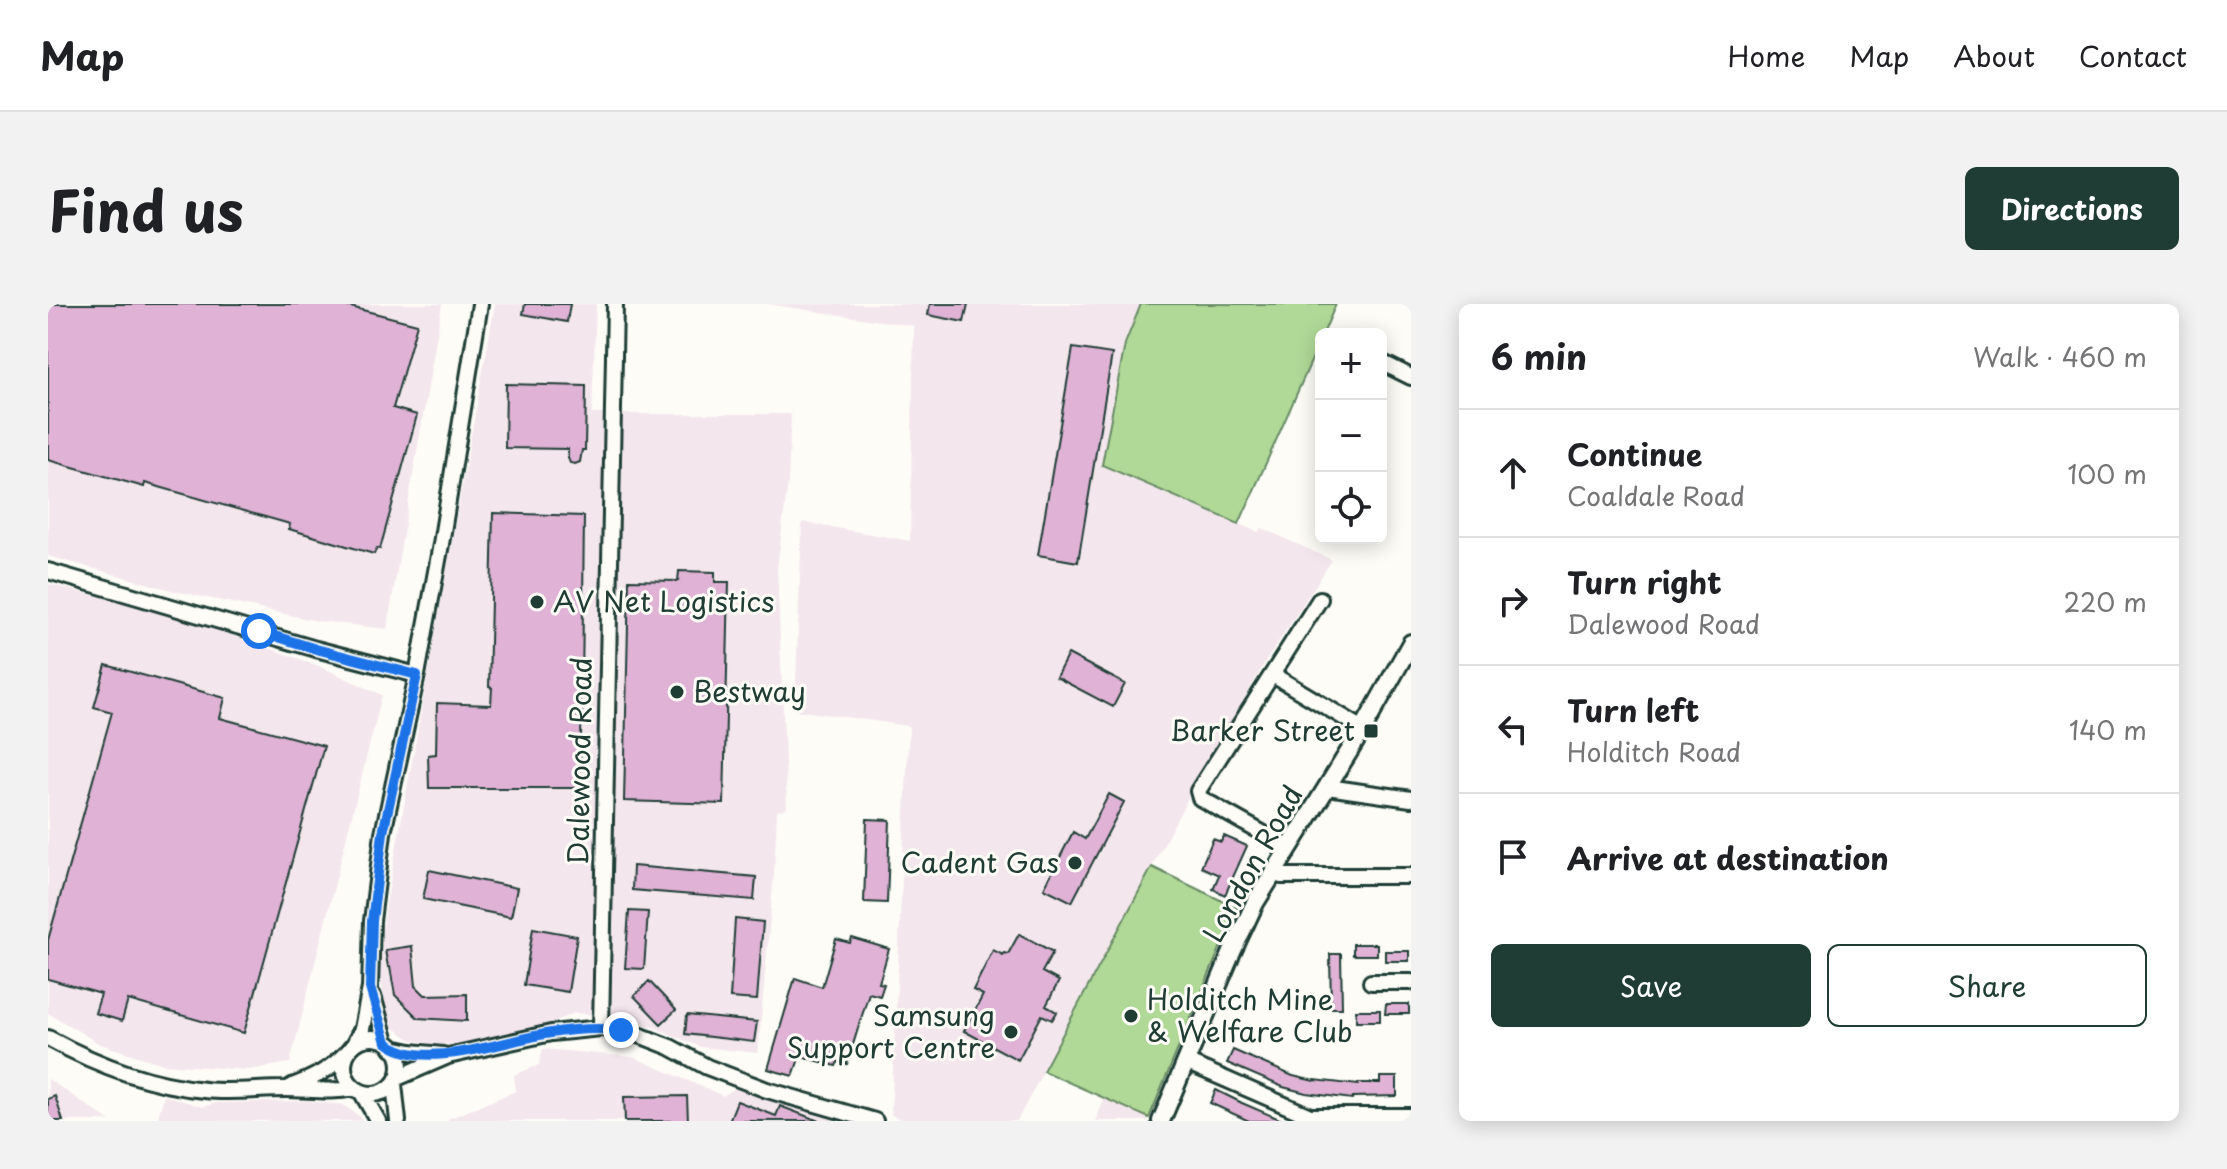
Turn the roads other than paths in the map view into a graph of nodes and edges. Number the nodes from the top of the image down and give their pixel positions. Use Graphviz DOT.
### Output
graph roads {
  1 [pos="480,304"];
  2 [pos="615,304"];
  3 [pos="1387,365"];
  4 [pos="1411,377"];
  5 [pos="48,571"];
  6 [pos="1320,599"];
  7 [pos="1411,644"];
  8 [pos="417,675"];
  9 [pos="1273,675"];
  10 [pos="1363,729"];
  11 [pos="1328,784"];
  12 [pos="1411,799"];
  13 [pos="1289,848"];
  14 [pos="1275,872"];
  15 [pos="1411,876"];
  16 [pos="1371,982"];
  17 [pos="1411,982"];
  18 [pos="370,988"];
  19 [pos="601,1028"];
  20 [pos="48,1038"];
  21 [pos="389,1045"];
  22 [pos="351,1047"];
  23 [pos="448,1056"];
  24 [pos="1186,1062"];
  25 [pos="395,1081"];
  26 [pos="284,1089"];
  27 [pos="358,1091"];
  28 [pos="1411,1116"];
  29 [pos="378,1121"];
  30 [pos="398,1121"];
  31 [pos="875,1121"];
  32 [pos="1161,1121"];
  1 -- 8 [label="street"];
  2 -- 19 [label="street, Dalewood Road"];
  3 -- 4 [label="street"];
  5 -- 8 [label="street"];
  6 -- 9 [label="street"];
  7 -- 10 [label="main road, London Road"];
  8 -- 18 [label="street"];
  9 -- 10 [label="street"];
  9 -- 13 [label="street"];
  10 -- 11 [label="main road, London Road"];
  11 -- 12 [label="street"];
  11 -- 13 [label="main road, London Road"];
  13 -- 14 [label="main road, London Road"];
  14 -- 15 [label="street"];
  14 -- 24 [label="main road, London Road"];
  16 -- 17 [label="street"];
  18 -- 21 [label="street"];
  18 -- 22 [label="street"];
  19 -- 23 [label="street"];
  19 -- 31 [label="street"];
  20 -- 26 [label="street"];
  21 -- 22 [label="street"];
  21 -- 23 [label="street"];
  21 -- 25 [label="street"];
  22 -- 26 [label="street"];
  22 -- 27 [label="street"];
  23 -- 25 [label="street"];
  24 -- 28 [label="street"];
  24 -- 32 [label="main road, London Road"];
  25 -- 27 [label="street"];
  25 -- 30 [label="street"];
  26 -- 27 [label="street"];
  27 -- 29 [label="street"];
}
